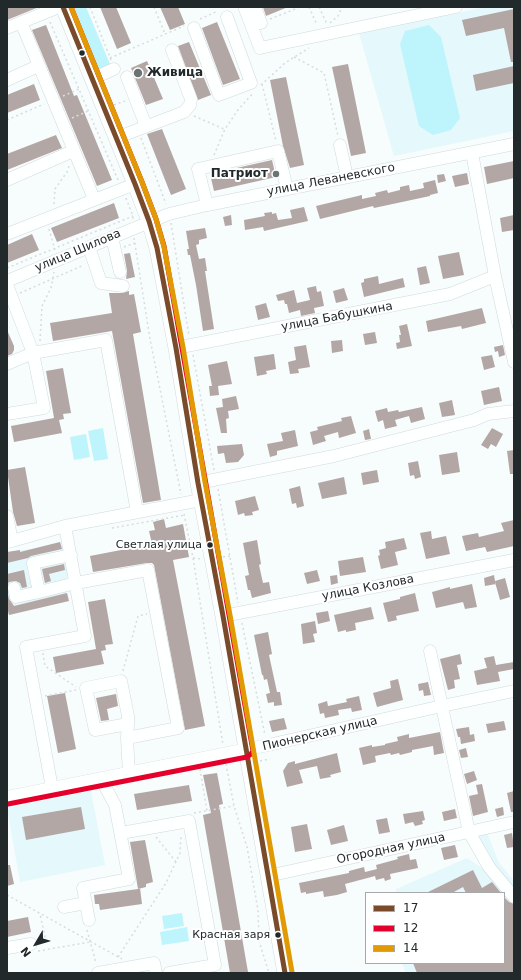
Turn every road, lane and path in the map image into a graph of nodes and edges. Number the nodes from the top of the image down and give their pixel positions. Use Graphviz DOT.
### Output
graph roads {
  1 [pos="59,7"];
  2 [pos="63,7"];
  3 [pos="154,7"];
  4 [pos="300,7"];
  5 [pos="309,7"];
  6 [pos="319,7"];
  7 [pos="342,7"];
  8 [pos="456,7"];
  9 [pos="250,8"];
  10 [pos="46,12"];
  11 [pos="224,14"];
  12 [pos="21,22"];
  13 [pos="261,23"];
  14 [pos="193,24"];
  15 [pos="7,28"];
  16 [pos="165,34"];
  17 [pos="322,36"];
  18 [pos="260,48"];
  19 [pos="172,50"];
  20 [pos="240,54"];
  21 [pos="294,57"];
  22 [pos="112,63"];
  23 [pos="38,66"];
  24 [pos="127,77"];
  25 [pos="92,79"];
  26 [pos="7,80"];
  27 [pos="262,84"];
  28 [pos="79,89"];
  29 [pos="53,100"];
  30 [pos="88,110"];
  31 [pos="184,112"];
  32 [pos="7,120"];
  33 [pos="62,122"];
  34 [pos="143,127"];
  35 [pos="225,129"];
  36 [pos="116,138"];
  37 [pos="514,144"];
  38 [pos="340,146"];
  39 [pos="74,151"];
  40 [pos="278,151"];
  41 [pos="472,153"];
  42 [pos="208,167"];
  43 [pos="347,177"];
  44 [pos="7,180"];
  45 [pos="128,186"];
  46 [pos="287,189"];
  47 [pos="94,199"];
  48 [pos="207,205"];
  49 [pos="133,216"];
  50 [pos="51,218"];
  51 [pos="144,218"];
  52 [pos="7,234"];
  53 [pos="112,237"];
  54 [pos="135,243"];
  55 [pos="90,247"];
  56 [pos="116,251"];
  57 [pos="57,254"];
  58 [pos="94,261"];
  59 [pos="7,268"];
  60 [pos="120,272"];
  61 [pos="495,276"];
  62 [pos="52,280"];
  63 [pos="7,281"];
  64 [pos="123,286"];
  65 [pos="9,291"];
  66 [pos="176,348"];
  67 [pos="33,353"];
  68 [pos="514,362"];
  69 [pos="7,364"];
  70 [pos="514,410"];
  71 [pos="7,414"];
  72 [pos="198,483"];
  73 [pos="201,500"];
  74 [pos="137,512"];
  75 [pos="7,516"];
  76 [pos="66,526"];
  77 [pos="9,542"];
  78 [pos="71,555"];
  79 [pos="193,558"];
  80 [pos="205,559"];
  81 [pos="514,560"];
  82 [pos="76,583"];
  83 [pos="14,588"];
  84 [pos="39,592"];
  85 [pos="156,612"];
  86 [pos="223,616"];
  87 [pos="42,644"];
  88 [pos="430,651"];
  89 [pos="121,681"];
  90 [pos="514,691"];
  91 [pos="35,698"];
  92 [pos="442,706"];
  93 [pos="128,724"];
  94 [pos="128,738"];
  95 [pos="246,750"];
  96 [pos="270,759"];
  97 [pos="260,761"];
  98 [pos="200,768"];
  99 [pos="129,774"];
  100 [pos="101,779"];
  101 [pos="52,788"];
  102 [pos="7,797"];
  103 [pos="207,811"];
  104 [pos="189,821"];
  105 [pos="514,822"];
  106 [pos="148,828"];
  107 [pos="469,832"];
  108 [pos="121,833"];
  109 [pos="176,862"];
  110 [pos="268,876"];
  111 [pos="7,895"];
  112 [pos="514,897"];
  113 [pos="86,903"];
  114 [pos="64,907"];
  115 [pos="40,914"];
  116 [pos="88,920"];
  117 [pos="90,942"];
  118 [pos="32,944"];
  119 [pos="7,948"];
  120 [pos="118,957"];
  121 [pos="136,966"];
  122 [pos="98,973"];
  123 [pos="156,973"];
  124 [pos="169,973"];
  125 [pos="269,973"];
  126 [pos="285,973"];
  1 -- 10 [label="street"];
  2 -- 25 [label="main road"];
  3 -- 16 [label="path"];
  4 -- 13 [label="path"];
  5 -- 17 [label="path"];
  6 -- 7 [label="path"];
  8 -- 17 [label="street"];
  9 -- 13 [label="street"];
  9 -- 18 [label="street"];
  10 -- 12 [label="street"];
  10 -- 28 [label="path"];
  11 -- 14 [label="path"];
  11 -- 20 [label="street"];
  12 -- 15 [label="street"];
  12 -- 23 [label="street"];
  14 -- 16 [label="path"];
  14 -- 20 [label="street"];
  16 -- 22 [label="path"];
  17 -- 18 [label="street"];
  17 -- 21 [label="path"];
  18 -- 20 [label="street"];
  19 -- 31 [label="street"];
  21 -- 27 [label="path"];
  21 -- 38 [label="path"];
  22 -- 25 [label="street"];
  23 -- 26 [label="street"];
  23 -- 29 [label="street"];
  24 -- 34 [label="street"];
  25 -- 36 [label="main road"];
  27 -- 35 [label="path"];
  27 -- 40 [label="path"];
  28 -- 29 [label="path"];
  28 -- 30 [label="path"];
  29 -- 32 [label="path"];
  29 -- 33 [label="street"];
  30 -- 33 [label="path"];
  30 -- 45 [label="path"];
  31 -- 34 [label="street"];
  31 -- 35 [label="path"];
  33 -- 39 [label="street"];
  34 -- 36 [label="street"];
  35 -- 42 [label="path"];
  36 -- 45 [label="main road"];
  37 -- 41 [label="street, улица Леваневского"];
  38 -- 43 [label="street"];
  39 -- 44 [label="street"];
  39 -- 47 [label="street"];
  39 -- 50 [label="path"];
  40 -- 42 [label="street"];
  40 -- 46 [label="street"];
  41 -- 43 [label="street, улица Леваневского"];
  41 -- 61 [label="street"];
  42 -- 48 [label="street"];
  43 -- 46 [label="street, улица Леваневского"];
  45 -- 47 [label="street"];
  45 -- 49 [label="path"];
  45 -- 51 [label="main road"];
  46 -- 48 [label="street, улица Леваневского"];
  47 -- 50 [label="street"];
  48 -- 51 [label="street, улица Леваневского"];
  49 -- 51 [label="path"];
  49 -- 57 [label="path"];
  50 -- 52 [label="street"];
  50 -- 57 [label="path"];
  51 -- 53 [label="street, улица Шилова"];
  51 -- 66 [label="main road"];
  53 -- 55 [label="street, улица Шилова"];
  53 -- 56 [label="street"];
  54 -- 56 [label="path"];
  55 -- 57 [label="street, улица Шилова"];
  55 -- 58 [label="street"];
  56 -- 60 [label="street"];
  57 -- 59 [label="path"];
  57 -- 62 [label="path"];
  57 -- 63 [label="street, улица Шилова"];
  58 -- 62 [label="path"];
  58 -- 64 [label="street"];
  61 -- 66 [label="street, улица Бабушкина"];
  61 -- 68 [label="street"];
  62 -- 65 [label="path"];
  62 -- 67 [label="path"];
  65 -- 67 [label="street"];
  66 -- 72 [label="main road"];
  67 -- 69 [label="street"];
  67 -- 71 [label="street"];
  67 -- 74 [label="street"];
  70 -- 72 [label="street"];
  72 -- 73 [label="main road"];
  73 -- 74 [label="street"];
  73 -- 86 [label="main road"];
  74 -- 76 [label="street"];
  75 -- 77 [label="street"];
  76 -- 77 [label="street"];
  76 -- 78 [label="street"];
  78 -- 82 [label="street"];
  78 -- 84 [label="street"];
  79 -- 80 [label="path"];
  81 -- 86 [label="street, улица Козлова"];
  82 -- 84 [label="street"];
  82 -- 85 [label="street"];
  82 -- 87 [label="street"];
  83 -- 84 [label="street"];
  85 -- 89 [label="path"];
  85 -- 94 [label="street"];
  86 -- 95 [label="main road"];
  87 -- 91 [label="street"];
  87 -- 91 [label="path"];
  88 -- 92 [label="street"];
  89 -- 93 [label="street"];
  89 -- 93 [label="street"];
  90 -- 92 [label="street, Пионерская улица"];
  91 -- 101 [label="street"];
  92 -- 95 [label="street, Пионерская улица"];
  92 -- 107 [label="street"];
  93 -- 94 [label="street"];
  94 -- 99 [label="street"];
  95 -- 99 [label="street, Пионерская улица"];
  95 -- 110 [label="main road"];
  96 -- 97 [label="path"];
  98 -- 103 [label="path"];
  99 -- 100 [label="street, Пионерская улица"];
  100 -- 101 [label="street, Пионерская улица"];
  100 -- 108 [label="street"];
  101 -- 102 [label="street, Пионерская улица"];
  103 -- 104 [label="path"];
  103 -- 125 [label="path"];
  104 -- 106 [label="street"];
  104 -- 109 [label="path"];
  104 -- 124 [label="street"];
  105 -- 107 [label="street, Огородная улица"];
  106 -- 108 [label="street"];
  106 -- 109 [label="path"];
  107 -- 110 [label="street, Огородная улица"];
  107 -- 112 [label="street"];
  108 -- 113 [label="street"];
  109 -- 120 [label="path"];
  110 -- 126 [label="main road"];
  111 -- 115 [label="path"];
  113 -- 114 [label="street"];
  113 -- 116 [label="street"];
  115 -- 117 [label="path"];
  115 -- 118 [label="path"];
  116 -- 117 [label="path"];
  117 -- 118 [label="path"];
  117 -- 120 [label="path"];
  117 -- 122 [label="path"];
  118 -- 119 [label="street"];
  120 -- 121 [label="path"];
  121 -- 122 [label="street"];
  121 -- 123 [label="street"];
}
